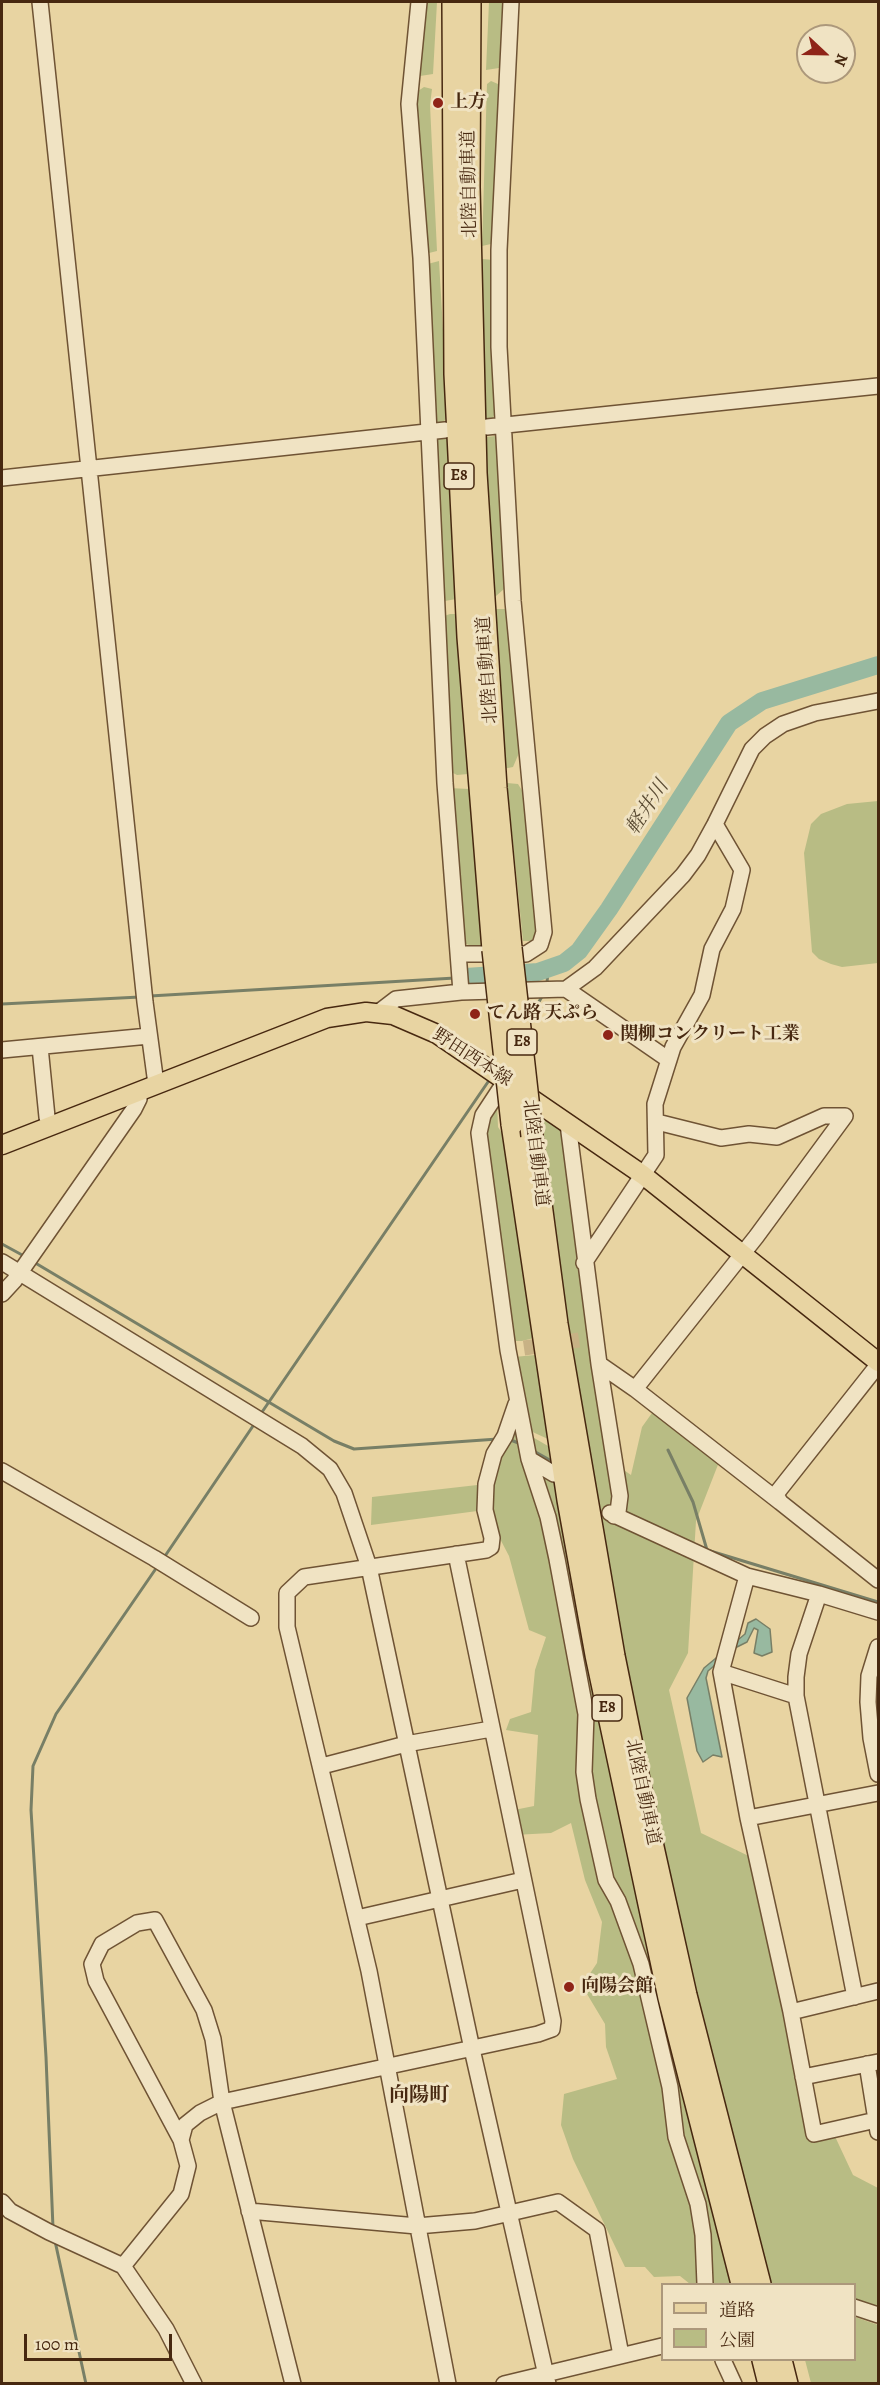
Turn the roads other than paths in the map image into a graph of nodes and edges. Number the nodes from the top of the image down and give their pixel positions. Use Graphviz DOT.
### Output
graph roads {
  1 [pos="40,2"];
  2 [pos="419,2"];
  3 [pos="453,2"];
  4 [pos="470,2"];
  5 [pos="511,2"];
  6 [pos="879,386"];
  7 [pos="495,427"];
  8 [pos="445,430"];
  9 [pos="429,432"];
  10 [pos="90,469"];
  11 [pos="2,478"];
  12 [pos="879,701"];
  13 [pos="715,824"];
  14 [pos="502,949"];
  15 [pos="459,954"];
  16 [pos="460,983"];
  17 [pos="559,989"];
  18 [pos="380,1012"];
  19 [pos="149,1036"];
  20 [pos="40,1047"];
  21 [pos="2,1050"];
  22 [pos="669,1060"];
  23 [pos="506,1080"];
  24 [pos="156,1084"];
  25 [pos="136,1092"];
  26 [pos="657,1122"];
  27 [pos="568,1124"];
  28 [pos="51,1126"];
  29 [pos="2,1145"];
  30 [pos="643,1175"];
  31 [pos="743,1252"];
  32 [pos="2,1262"];
  33 [pos="584,1263"];
  34 [pos="20,1273"];
  35 [pos="2,1294"];
  36 [pos="524,1348"];
  37 [pos="508,1350"];
  38 [pos="879,1363"];
  39 [pos="599,1364"];
  40 [pos="636,1389"];
  41 [pos="517,1401"];
  42 [pos="528,1457"];
  43 [pos="2,1471"];
  44 [pos="554,1474"];
  45 [pos="780,1502"];
  46 [pos="456,1554"];
  47 [pos="369,1567"];
  48 [pos="747,1576"];
  49 [pos="879,1580"];
  50 [pos="819,1594"];
  51 [pos="879,1612"];
  52 [pos="251,1618"];
  53 [pos="879,1647"];
  54 [pos="721,1672"];
  55 [pos="796,1696"];
  56 [pos="491,1729"];
  57 [pos="406,1744"];
  58 [pos="322,1766"];
  59 [pos="879,1773"];
  60 [pos="879,1793"];
  61 [pos="817,1804"];
  62 [pos="748,1818"];
  63 [pos="523,1880"];
  64 [pos="441,1899"];
  65 [pos="357,1918"];
  66 [pos="879,1991"];
  67 [pos="855,1997"];
  68 [pos="791,2012"];
  69 [pos="472,2049"];
  70 [pos="873,2063"];
  71 [pos="386,2067"];
  72 [pos="803,2078"];
  73 [pos="222,2102"];
  74 [pos="877,2126"];
  75 [pos="181,2140"];
  76 [pos="2,2202"];
  77 [pos="249,2211"];
  78 [pos="511,2213"];
  79 [pos="417,2226"];
  80 [pos="123,2266"];
  81 [pos="705,2283"];
  82 [pos="742,2283"];
  83 [pos="760,2283"];
  84 [pos="856,2307"];
  85 [pos="879,2315"];
  86 [pos="661,2346"];
  87 [pos="621,2355"];
  88 [pos="723,2361"];
  89 [pos="763,2361"];
  90 [pos="781,2361"];
  91 [pos="546,2378"];
  92 [pos="194,2384"];
  93 [pos="293,2384"];
  94 [pos="448,2384"];
  95 [pos="504,2384"];
  96 [pos="734,2384"];
  97 [pos="769,2384"];
  98 [pos="787,2384"];
  1 -- 10 [label="street"];
  2 -- 9 [label="street"];
  3 -- 14 [label="highway, 北陸自動車道 / E8"];
  4 -- 14 [label="highway, 北陸自動車道 / E8"];
  5 -- 7 [label="street"];
  6 -- 7 [label="street"];
  7 -- 15 [label="street"];
  8 -- 9 [label="street"];
  9 -- 10 [label="street"];
  9 -- 15 [label="street"];
  10 -- 11 [label="street"];
  10 -- 19 [label="street"];
  12 -- 13 [label="street"];
  13 -- 17 [label="street"];
  13 -- 22 [label="street"];
  14 -- 82 [label="highway, 北陸自動車道 / E8, bridge"];
  14 -- 83 [label="highway, 北陸自動車道 / E8, bridge"];
  15 -- 16 [label="street"];
  16 -- 17 [label="street"];
  16 -- 18 [label="street"];
  17 -- 22 [label="street"];
  18 -- 23 [label="main road, 野田西本線"];
  18 -- 24 [label="main road, 野田西本線"];
  19 -- 20 [label="street"];
  19 -- 24 [label="street"];
  20 -- 21 [label="street"];
  20 -- 28 [label="street"];
  22 -- 26 [label="street"];
  23 -- 27 [label="main road, 野田西本線"];
  23 -- 37 [label="street"];
  24 -- 25 [label="main road, 野田西本線"];
  25 -- 28 [label="main road, 野田西本線"];
  25 -- 34 [label="street"];
  26 -- 30 [label="street"];
  26 -- 31 [label="street"];
  27 -- 30 [label="main road, 野田西本線"];
  27 -- 33 [label="street"];
  28 -- 29 [label="main road, 野田西本線"];
  30 -- 31 [label="main road, 野田西本線"];
  30 -- 33 [label="street"];
  31 -- 38 [label="main road, 野田西本線"];
  31 -- 40 [label="street"];
  32 -- 34 [label="street"];
  33 -- 39 [label="street"];
  34 -- 35 [label="street"];
  34 -- 47 [label="street"];
  36 -- 37 [label="street"];
  37 -- 41 [label="street"];
  38 -- 45 [label="street"];
  39 -- 40 [label="street"];
  39 -- 48 [label="street"];
  40 -- 45 [label="street"];
  41 -- 42 [label="street"];
  41 -- 46 [label="street"];
  42 -- 44 [label="street"];
  42 -- 81 [label="street"];
  43 -- 52 [label="street"];
  45 -- 49 [label="street"];
  46 -- 47 [label="street"];
  46 -- 56 [label="street"];
  47 -- 57 [label="street"];
  47 -- 58 [label="street"];
  48 -- 50 [label="street"];
  48 -- 54 [label="street"];
  50 -- 51 [label="street"];
  50 -- 55 [label="street"];
  53 -- 59 [label="street"];
  54 -- 55 [label="street"];
  54 -- 62 [label="street"];
  55 -- 61 [label="street"];
  56 -- 57 [label="street"];
  56 -- 63 [label="street"];
  57 -- 58 [label="street"];
  57 -- 64 [label="street"];
  58 -- 65 [label="street"];
  60 -- 61 [label="street"];
  61 -- 62 [label="street"];
  61 -- 67 [label="street"];
  62 -- 68 [label="street"];
  63 -- 64 [label="street"];
  63 -- 69 [label="street"];
  64 -- 65 [label="street"];
  64 -- 69 [label="street"];
  65 -- 71 [label="street"];
  66 -- 67 [label="street"];
  67 -- 68 [label="street"];
  68 -- 72 [label="street"];
  69 -- 71 [label="street"];
  69 -- 78 [label="street"];
  70 -- 72 [label="street"];
  70 -- 74 [label="street"];
  71 -- 73 [label="street"];
  71 -- 79 [label="street"];
  72 -- 74 [label="street"];
  73 -- 75 [label="street"];
  73 -- 75 [label="street"];
  73 -- 77 [label="street"];
  75 -- 80 [label="street"];
  76 -- 80 [label="street"];
  77 -- 79 [label="street"];
  77 -- 93 [label="street"];
  78 -- 79 [label="street"];
  78 -- 87 [label="street"];
  78 -- 91 [label="street"];
  79 -- 94 [label="street"];
  80 -- 92 [label="street"];
  84 -- 85 [label="street"];
  86 -- 87 [label="street"];
  87 -- 91 [label="street"];
  88 -- 96 [label="street"];
  89 -- 97 [label="highway"];
  90 -- 98 [label="highway"];
  91 -- 95 [label="street"];
}
